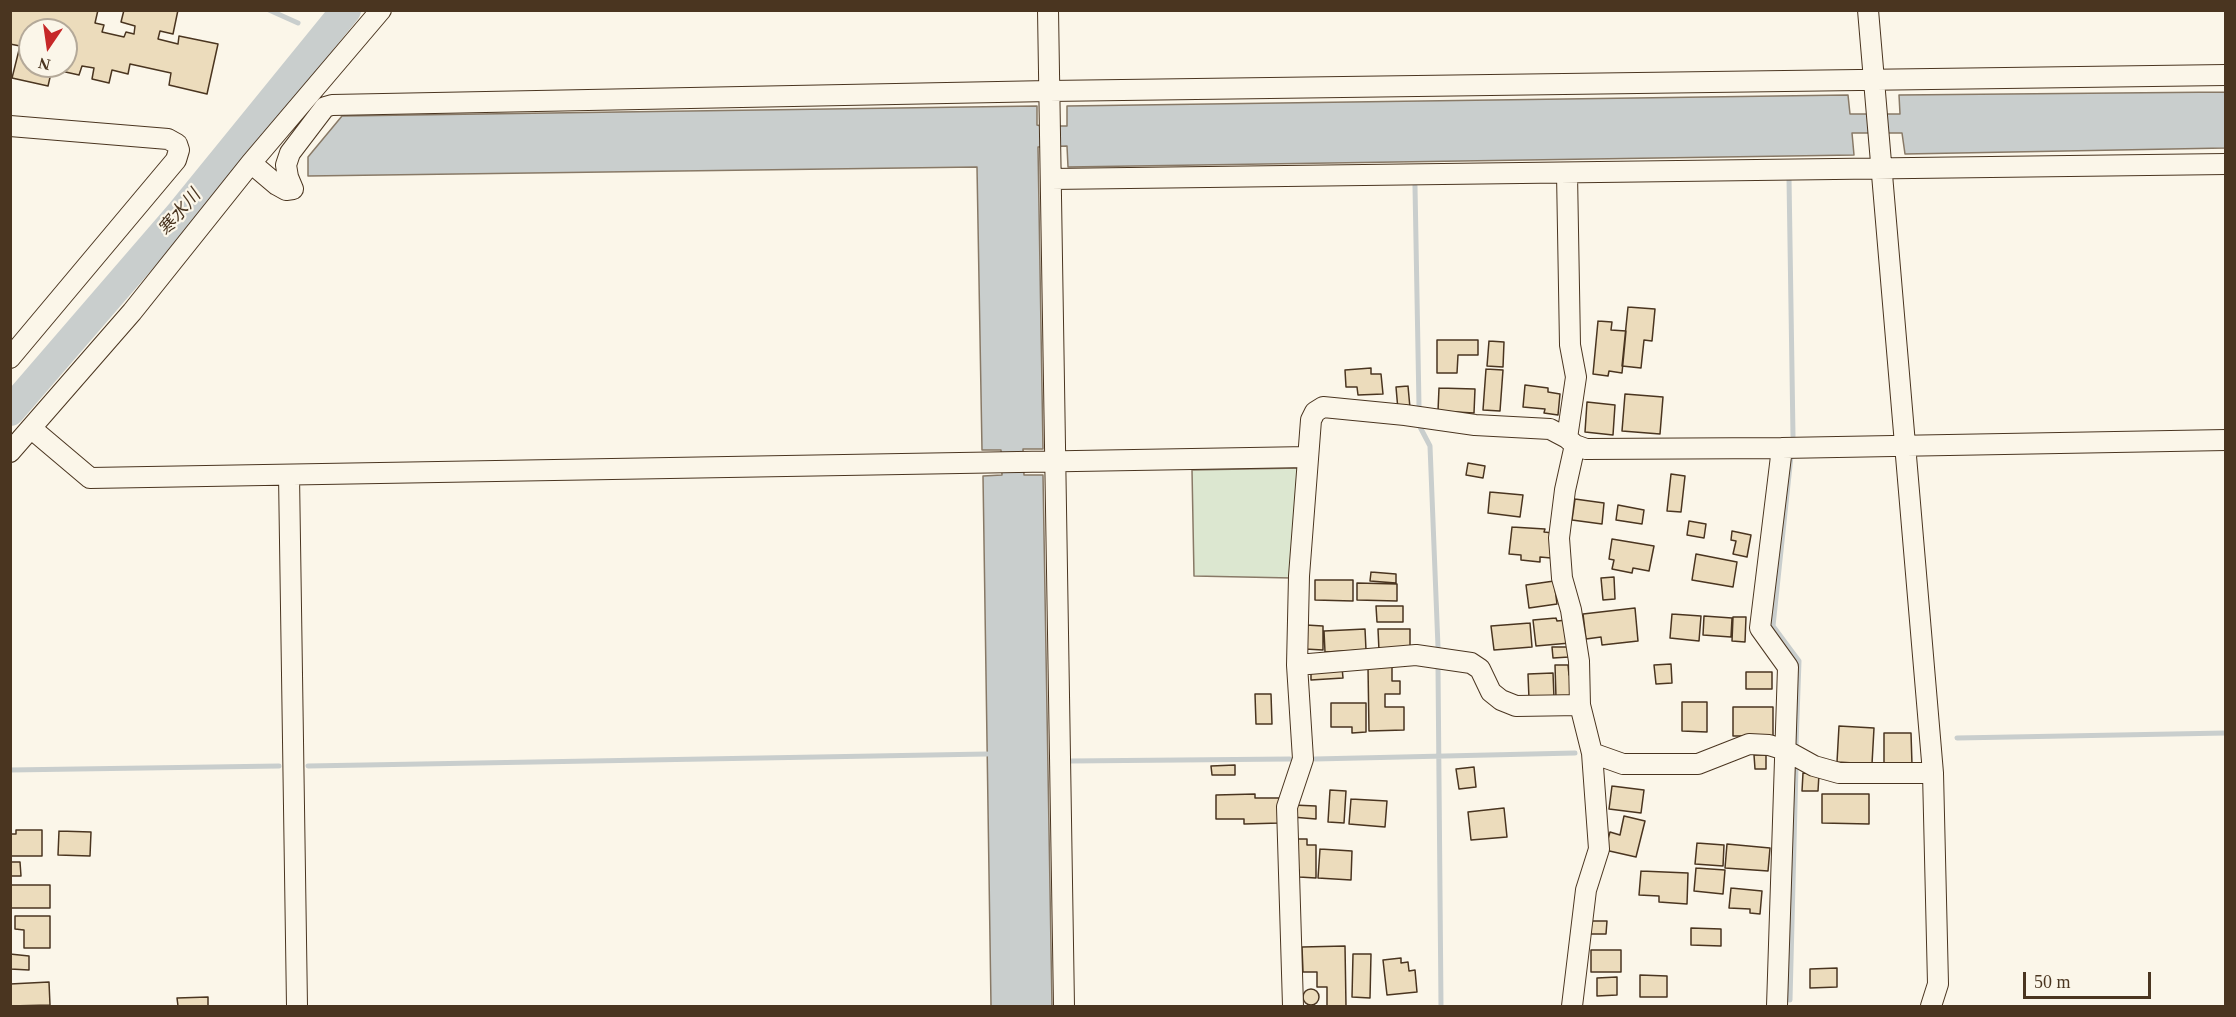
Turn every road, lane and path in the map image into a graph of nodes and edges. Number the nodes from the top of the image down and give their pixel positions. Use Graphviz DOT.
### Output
graph roads {
  1 [pos="381,10"];
  2 [pos="1048,10"];
  3 [pos="1868,10"];
  4 [pos="2226,75"];
  5 [pos="1875,81"];
  6 [pos="1049,92"];
  7 [pos="10,126"];
  8 [pos="251,163"];
  9 [pos="2226,165"];
  10 [pos="1883,169"];
  11 [pos="1567,173"];
  12 [pos="1051,179"];
  13 [pos="10,358"];
  14 [pos="32,429"];
  15 [pos="2226,440"];
  16 [pos="1571,441"];
  17 [pos="1907,445"];
  18 [pos="1782,448"];
  19 [pos="10,452"];
  20 [pos="1308,457"];
  21 [pos="1056,462"];
  22 [pos="289,475"];
  23 [pos="1297,665"];
  24 [pos="1580,705"];
  25 [pos="1785,750"];
  26 [pos="1592,753"];
  27 [pos="1933,773"];
  28 [pos="297,1006"];
  29 [pos="1064,1006"];
  30 [pos="1293,1006"];
  31 [pos="1572,1006"];
  32 [pos="1777,1006"];
  33 [pos="1931,1006"];
  1 -- 8 [label="street"];
  2 -- 6 [label="street"];
  3 -- 5 [label="street"];
  4 -- 5 [label="street"];
  5 -- 6 [label="street"];
  5 -- 10 [label="street"];
  6 -- 8 [label="street"];
  6 -- 12 [label="street"];
  7 -- 13 [label="street"];
  8 -- 14 [label="street"];
  9 -- 10 [label="street"];
  10 -- 11 [label="street"];
  10 -- 17 [label="street"];
  11 -- 12 [label="street"];
  11 -- 16 [label="street"];
  12 -- 21 [label="street"];
  14 -- 19 [label="street"];
  14 -- 22 [label="street"];
  15 -- 17 [label="street"];
  16 -- 18 [label="street"];
  16 -- 20 [label="street"];
  16 -- 24 [label="street"];
  17 -- 18 [label="street"];
  17 -- 27 [label="street"];
  18 -- 25 [label="street"];
  20 -- 21 [label="street"];
  20 -- 23 [label="street"];
  21 -- 22 [label="street"];
  21 -- 29 [label="street"];
  22 -- 28 [label="street"];
  23 -- 24 [label="street"];
  23 -- 30 [label="street"];
  24 -- 26 [label="street"];
  25 -- 26 [label="street"];
  25 -- 27 [label="street"];
  25 -- 32 [label="street"];
  26 -- 31 [label="street"];
  27 -- 33 [label="street"];
}
